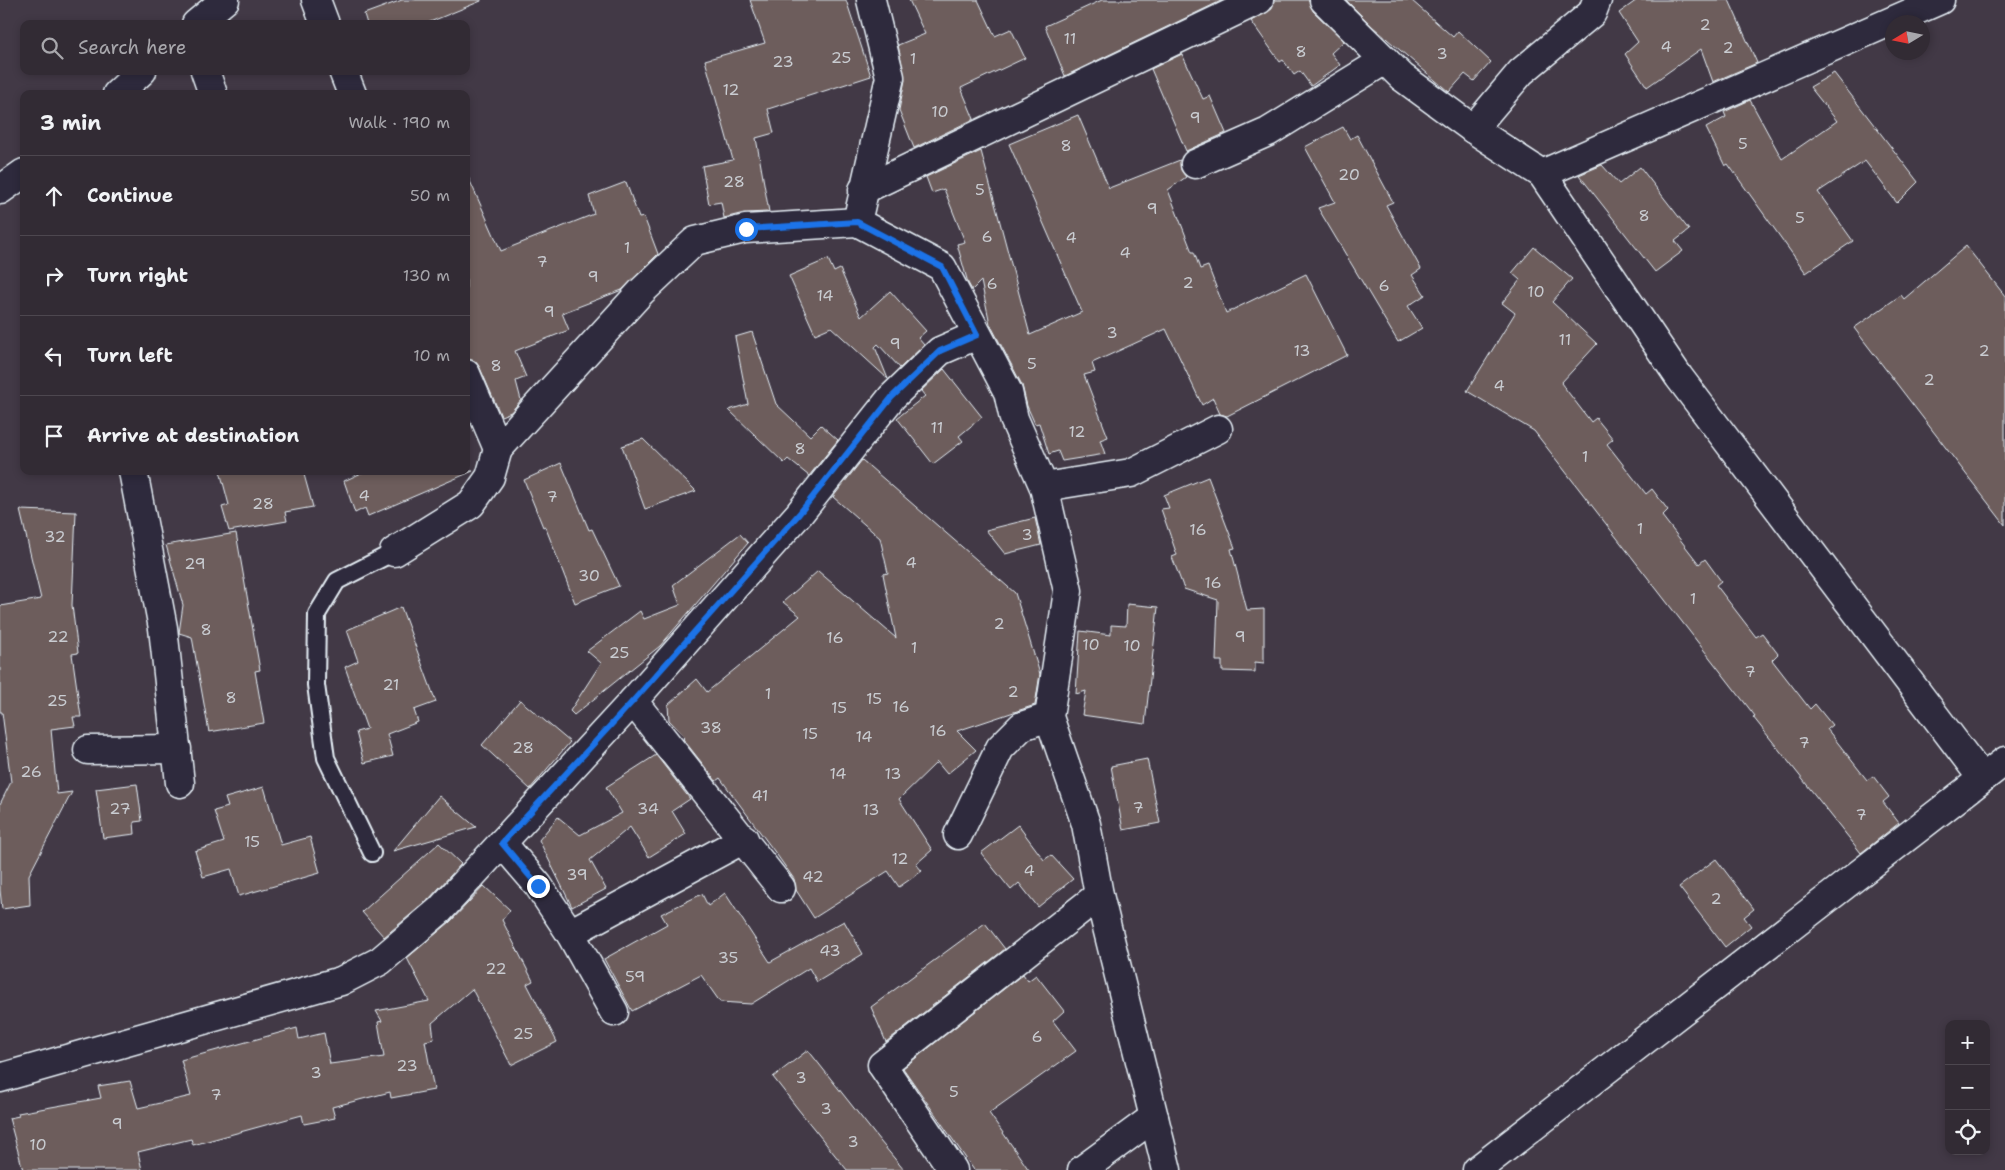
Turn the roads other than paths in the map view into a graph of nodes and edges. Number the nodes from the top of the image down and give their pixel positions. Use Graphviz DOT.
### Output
graph roads {
  1 [pos="225,0"];
  2 [pos="316,0"];
  3 [pos="871,0"];
  4 [pos="1259,0"];
  5 [pos="1324,0"];
  6 [pos="1596,0"];
  7 [pos="1940,0"];
  8 [pos="201,20"];
  9 [pos="324,20"];
  10 [pos="1385,60"];
  11 [pos="138,75"];
  12 [pos="206,75"];
  13 [pos="345,75"];
  14 [pos="121,90"];
  15 [pos="212,90"];
  16 [pos="350,90"];
  17 [pos="1473,129"];
  18 [pos="1196,164"];
  19 [pos="1542,174"];
  20 [pos="20,176"];
  21 [pos="0,190"];
  22 [pos="863,190"];
  23 [pos="857,222"];
  24 [pos="977,335"];
  25 [pos="470,383"];
  26 [pos="1218,429"];
  27 [pos="498,449"];
  28 [pos="134,475"];
  29 [pos="1044,487"];
  30 [pos="394,552"];
  31 [pos="633,701"];
  32 [pos="1049,718"];
  33 [pos="177,749"];
  34 [pos="88,750"];
  35 [pos="2005,761"];
  36 [pos="1982,778"];
  37 [pos="180,783"];
  38 [pos="958,835"];
  39 [pos="744,839"];
  40 [pos="502,843"];
  41 [pos="372,853"];
  42 [pos="781,888"];
  43 [pos="1100,895"];
  44 [pos="570,933"];
  45 [pos="614,1012"];
  46 [pos="0,1078"];
  47 [pos="1154,1116"];
  48 [pos="953,1170"];
  49 [pos="1082,1170"];
  50 [pos="1167,1170"];
  51 [pos="1476,1170"];
  1 -- 8 [label="street"];
  2 -- 9 [label="street"];
  3 -- 22 [label="street"];
  4 -- 22 [label="street"];
  5 -- 10 [label="street"];
  6 -- 17 [label="street"];
  7 -- 19 [label="street"];
  10 -- 17 [label="street"];
  10 -- 18 [label="street"];
  11 -- 14 [label="street"];
  12 -- 15 [label="street"];
  13 -- 16 [label="street"];
  17 -- 19 [label="street"];
  19 -- 36 [label="street"];
  20 -- 21 [label="street"];
  22 -- 23 [label="street"];
  23 -- 24 [label="street"];
  23 -- 27 [label="street"];
  24 -- 29 [label="street"];
  24 -- 31 [label="street"];
  25 -- 27 [label="street"];
  26 -- 29 [label="street"];
  27 -- 30 [label="street"];
  28 -- 33 [label="street"];
  29 -- 32 [label="street"];
  30 -- 41 [label="lane"];
  31 -- 39 [label="street"];
  31 -- 40 [label="street"];
  32 -- 38 [label="street"];
  32 -- 43 [label="street"];
  33 -- 34 [label="street"];
  33 -- 37 [label="street"];
  35 -- 36 [label="street"];
  36 -- 51 [label="street"];
  39 -- 42 [label="street"];
  39 -- 44 [label="street"];
  40 -- 44 [label="street"];
  40 -- 46 [label="street"];
  43 -- 47 [label="street"];
  43 -- 48 [label="street"];
  44 -- 45 [label="street"];
  47 -- 49 [label="street"];
  47 -- 50 [label="street"];
}
